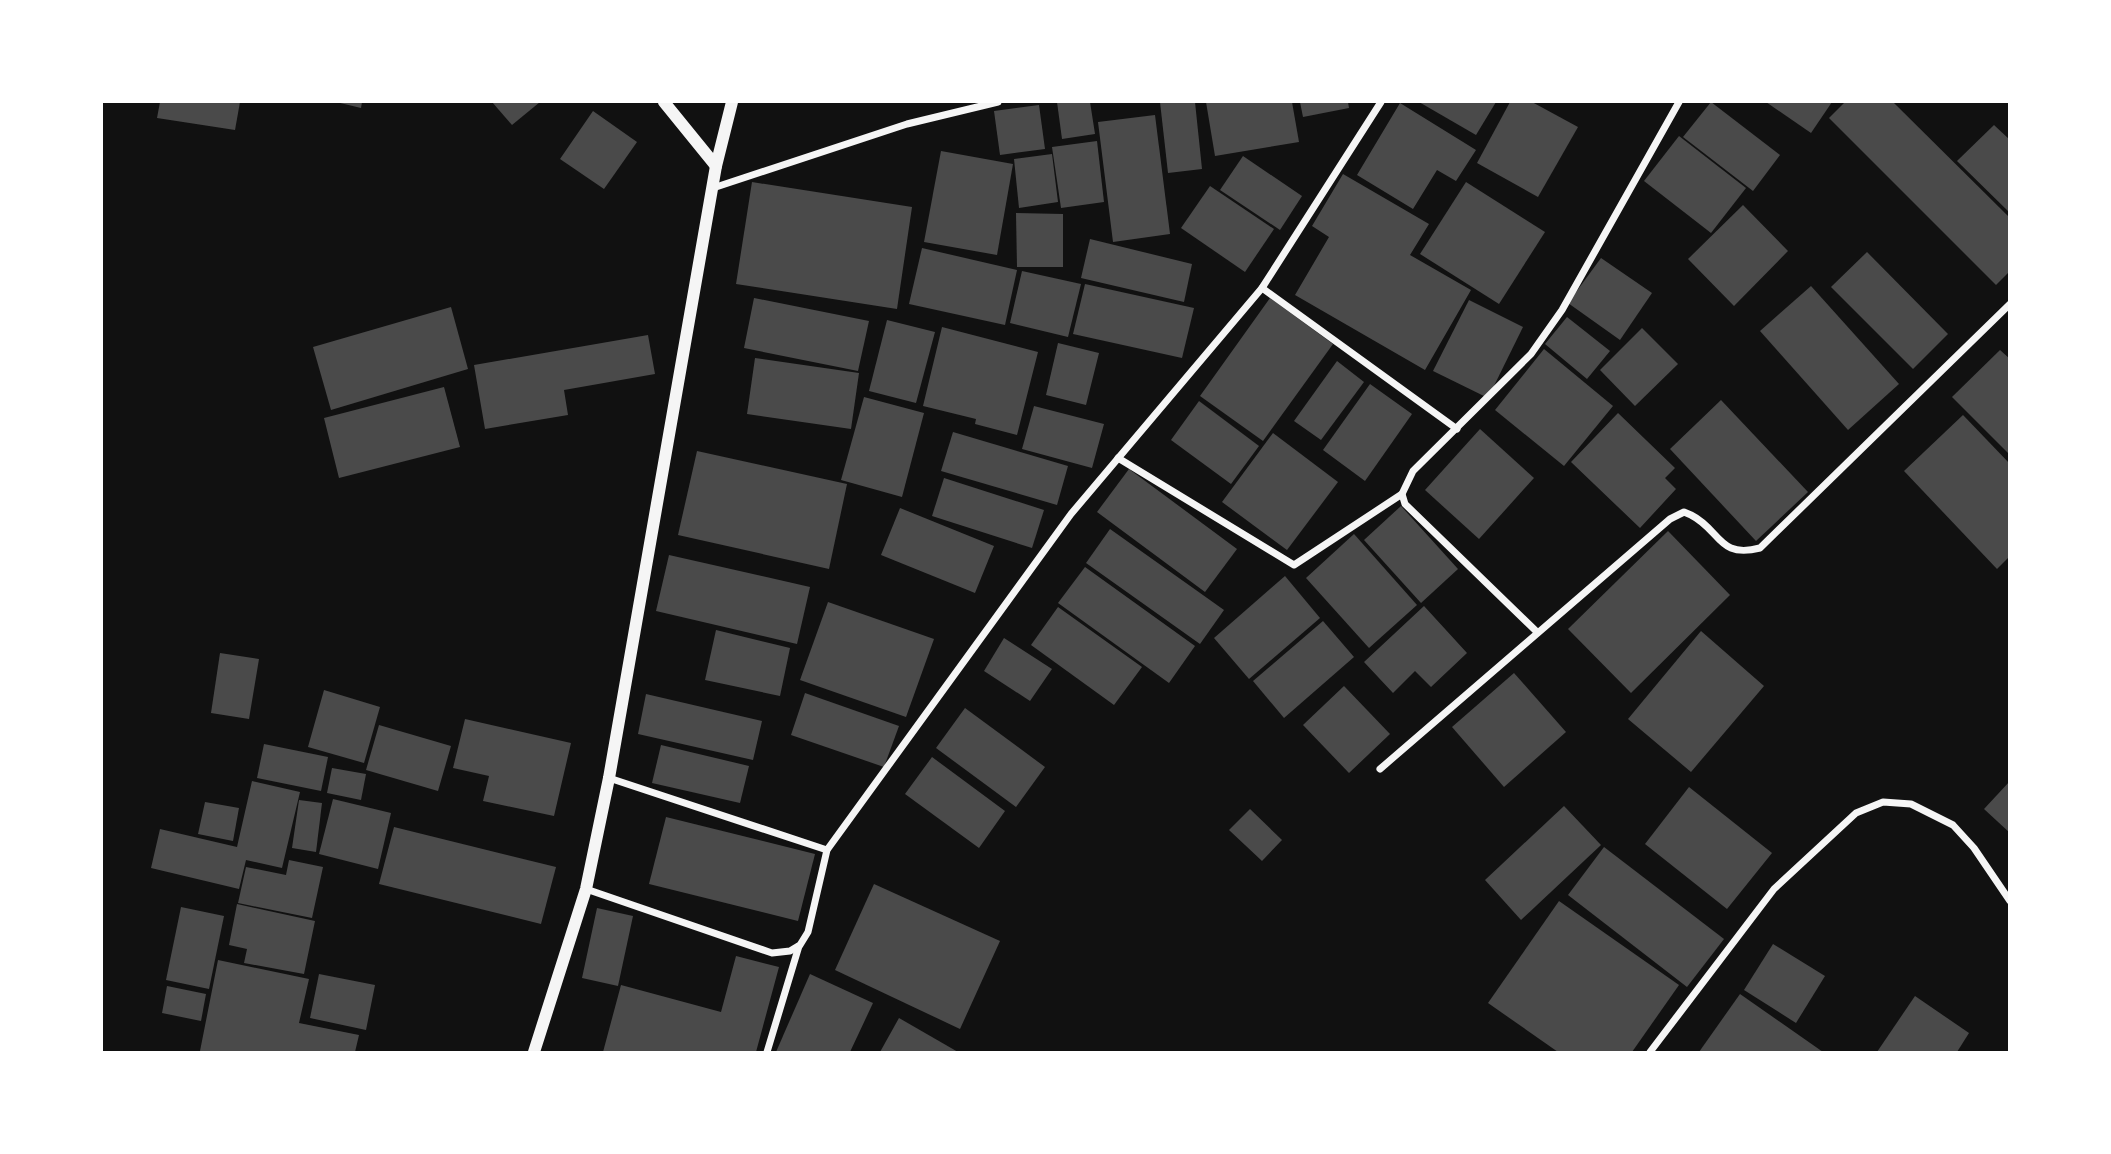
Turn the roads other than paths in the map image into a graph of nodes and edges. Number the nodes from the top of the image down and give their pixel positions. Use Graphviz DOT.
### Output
graph roads {
  1 [pos="664,102"];
  2 [pos="733,102"];
  3 [pos="998,102"];
  4 [pos="1381,102"];
  5 [pos="1679,102"];
  6 [pos="716,166"];
  7 [pos="713,188"];
  8 [pos="1262,288"];
  9 [pos="2010,304"];
  10 [pos="1457,429"];
  11 [pos="1118,458"];
  12 [pos="1402,494"];
  13 [pos="1536,631"];
  14 [pos="1380,769"];
  15 [pos="609,778"];
  16 [pos="827,850"];
  17 [pos="586,889"];
  18 [pos="2010,901"];
  19 [pos="800,945"];
  20 [pos="534,1052"];
  21 [pos="767,1052"];
  22 [pos="1650,1052"];
  1 -- 6 [label="street"];
  2 -- 6 [label="street"];
  3 -- 7 [label="street"];
  4 -- 8 [label="street"];
  5 -- 10 [label="street"];
  6 -- 7 [label="street"];
  7 -- 15 [label="street"];
  8 -- 10 [label="street"];
  8 -- 11 [label="street"];
  9 -- 13 [label="street"];
  10 -- 12 [label="street"];
  11 -- 12 [label="street"];
  11 -- 16 [label="street"];
  12 -- 13 [label="street"];
  13 -- 14 [label="street"];
  15 -- 16 [label="street"];
  15 -- 17 [label="street"];
  16 -- 19 [label="street"];
  17 -- 19 [label="street"];
  17 -- 20 [label="street"];
  18 -- 22 [label="street"];
  19 -- 21 [label="street"];
}
